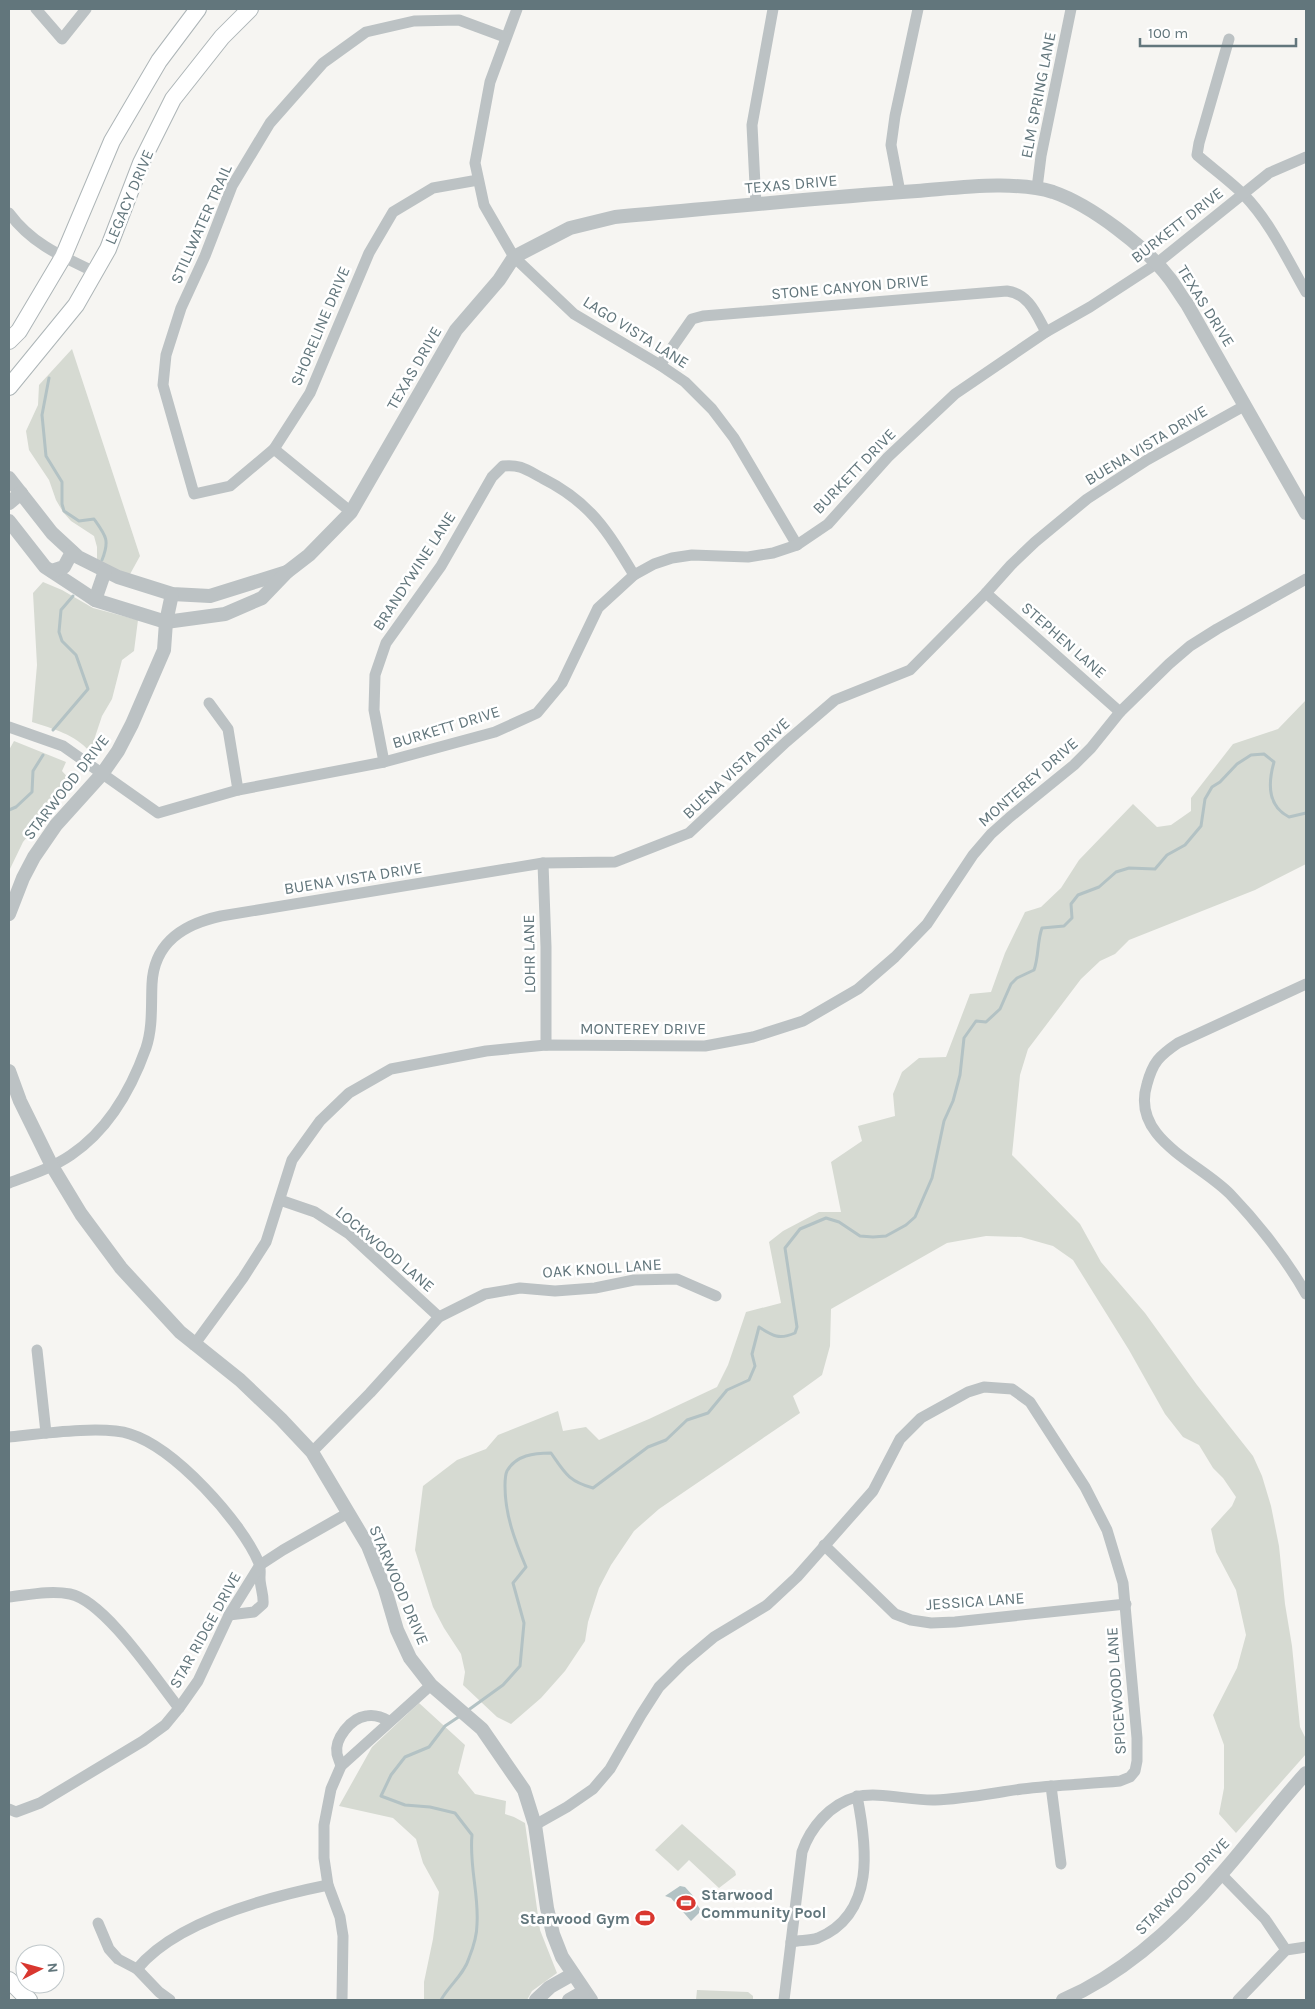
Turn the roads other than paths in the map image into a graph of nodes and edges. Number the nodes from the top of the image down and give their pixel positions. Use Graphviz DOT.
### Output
graph roads {
  1 [pos="36,9"];
  2 [pos="86,9"];
  3 [pos="198,9"];
  4 [pos="250,9"];
  5 [pos="517,9"];
  6 [pos="773,9"];
  7 [pos="918,9"];
  8 [pos="1071,9"];
  9 [pos="505,37"];
  10 [pos="1229,39"];
  11 [pos="1306,157"];
  12 [pos="478,180"];
  13 [pos="1037,188"];
  14 [pos="900,192"];
  15 [pos="1244,194"];
  16 [pos="756,205"];
  17 [pos="9,213"];
  18 [pos="63,257"];
  19 [pos="514,257"];
  20 [pos="1156,264"];
  21 [pos="94,272"];
  22 [pos="1306,292"];
  23 [pos="1046,332"];
  24 [pos="9,342"];
  25 [pos="660,365"];
  26 [pos="9,387"];
  27 [pos="1244,406"];
  28 [pos="274,449"];
  29 [pos="9,478"];
  30 [pos="21,493"];
  31 [pos="194,494"];
  32 [pos="9,503"];
  33 [pos="1305,506"];
  34 [pos="351,512"];
  35 [pos="9,521"];
  36 [pos="797,545"];
  37 [pos="72,552"];
  38 [pos="105,571"];
  39 [pos="52,572"];
  40 [pos="287,572"];
  41 [pos="634,575"];
  42 [pos="1306,579"];
  43 [pos="986,593"];
  44 [pos="172,594"];
  45 [pos="96,600"];
  46 [pos="166,622"];
  47 [pos="209,703"];
  48 [pos="1120,712"];
  49 [pos="9,727"];
  50 [pos="384,762"];
  51 [pos="102,774"];
  52 [pos="238,790"];
  53 [pos="543,863"];
  54 [pos="9,914"];
  55 [pos="1306,984"];
  56 [pos="546,1045"];
  57 [pos="9,1072"];
  58 [pos="52,1166"];
  59 [pos="9,1183"];
  60 [pos="280,1200"];
  61 [pos="1306,1294"];
  62 [pos="716,1296"];
  63 [pos="439,1317"];
  64 [pos="194,1345"];
  65 [pos="37,1350"];
  66 [pos="46,1433"];
  67 [pos="9,1437"];
  68 [pos="312,1452"];
  69 [pos="348,1513"];
  70 [pos="824,1545"];
  71 [pos="260,1565"];
  72 [pos="9,1597"];
  73 [pos="1126,1604"];
  74 [pos="229,1615"];
  75 [pos="431,1685"];
  76 [pos="179,1708"];
  77 [pos="389,1721"];
  78 [pos="341,1766"];
  79 [pos="1306,1773"];
  80 [pos="1051,1786"];
  81 [pos="857,1796"];
  82 [pos="12,1810"];
  83 [pos="535,1825"];
  84 [pos="1060,1864"];
  85 [pos="1221,1874"];
  86 [pos="328,1885"];
  87 [pos="98,1923"];
  88 [pos="791,1942"];
  89 [pos="1306,1947"];
  90 [pos="1286,1950"];
  91 [pos="137,1969"];
  92 [pos="573,1974"];
  93 [pos="788,1975"];
  94 [pos="9,1980"];
  95 [pos="587,1996"];
  96 [pos="29,2000"];
  97 [pos="170,2000"];
  98 [pos="342,2000"];
  99 [pos="536,2000"];
  100 [pos="569,2000"];
  101 [pos="784,2000"];
  102 [pos="790,2000"];
  103 [pos="1063,2000"];
  104 [pos="1238,2000"];
  1 -- 2 [label="street"];
  3 -- 18 [label="main road"];
  4 -- 21 [label="main road, LEGACY DRIVE"];
  5 -- 9 [label="street, LAGO VISTA LANE"];
  6 -- 16 [label="street"];
  7 -- 14 [label="street"];
  8 -- 13 [label="street, ELM SPRING LANE"];
  9 -- 12 [label="street, LAGO VISTA LANE"];
  9 -- 31 [label="street, STILLWATER TRAIL"];
  10 -- 15 [label="street"];
  11 -- 15 [label="street, BURKETT DRIVE"];
  12 -- 19 [label="street, LAGO VISTA LANE"];
  12 -- 28 [label="street, SHORELINE DRIVE"];
  13 -- 14 [label="street, TEXAS DRIVE"];
  13 -- 20 [label="street, TEXAS DRIVE"];
  14 -- 16 [label="street, TEXAS DRIVE"];
  15 -- 20 [label="street, BURKETT DRIVE"];
  15 -- 22 [label="street"];
  16 -- 19 [label="street, TEXAS DRIVE"];
  17 -- 18 [label="street"];
  18 -- 21 [label="street"];
  18 -- 24 [label="main road"];
  19 -- 25 [label="street, LAGO VISTA LANE"];
  19 -- 34 [label="street, TEXAS DRIVE"];
  20 -- 23 [label="street, BURKETT DRIVE"];
  20 -- 27 [label="street, TEXAS DRIVE"];
  21 -- 26 [label="main road, LEGACY DRIVE"];
  23 -- 25 [label="street, STONE CANYON DRIVE"];
  23 -- 36 [label="street, BURKETT DRIVE"];
  25 -- 36 [label="street, LAGO VISTA LANE"];
  27 -- 33 [label="street, TEXAS DRIVE"];
  27 -- 43 [label="street, BUENA VISTA DRIVE"];
  28 -- 31 [label="street, SHORELINE DRIVE"];
  28 -- 34 [label="street"];
  29 -- 30 [label="street, TEXAS DRIVE"];
  30 -- 32 [label="street"];
  30 -- 37 [label="street, TEXAS DRIVE"];
  34 -- 40 [label="street, TEXAS DRIVE"];
  35 -- 39 [label="street, TEXAS DRIVE"];
  36 -- 41 [label="street, BURKETT DRIVE"];
  37 -- 38 [label="street, TEXAS DRIVE"];
  37 -- 39 [label="street"];
  38 -- 44 [label="street, TEXAS DRIVE"];
  38 -- 45 [label="street"];
  39 -- 45 [label="street, TEXAS DRIVE"];
  40 -- 44 [label="street, TEXAS DRIVE"];
  40 -- 46 [label="street, TEXAS DRIVE"];
  41 -- 50 [label="street, BURKETT DRIVE"];
  41 -- 50 [label="street, BRANDYWINE LANE"];
  42 -- 48 [label="street, MONTEREY DRIVE"];
  43 -- 48 [label="street, STEPHEN LANE"];
  43 -- 53 [label="street, BUENA VISTA DRIVE"];
  44 -- 46 [label="street, STARWOOD DRIVE"];
  45 -- 46 [label="street, TEXAS DRIVE"];
  46 -- 51 [label="street, STARWOOD DRIVE"];
  47 -- 52 [label="street"];
  48 -- 56 [label="street, MONTEREY DRIVE"];
  49 -- 51 [label="street, BURKETT DRIVE"];
  50 -- 52 [label="street, BURKETT DRIVE"];
  51 -- 52 [label="street, BURKETT DRIVE"];
  51 -- 54 [label="street, STARWOOD DRIVE"];
  53 -- 56 [label="street, LOHR LANE"];
  53 -- 58 [label="street, BUENA VISTA DRIVE"];
  55 -- 61 [label="street"];
  56 -- 60 [label="street, MONTEREY DRIVE"];
  57 -- 58 [label="street, STARWOOD DRIVE"];
  58 -- 59 [label="street, BUENA VISTA DRIVE"];
  58 -- 64 [label="street, STARWOOD DRIVE"];
  60 -- 63 [label="street, LOCKWOOD LANE"];
  60 -- 64 [label="street, MONTEREY DRIVE"];
  62 -- 63 [label="street, OAK KNOLL LANE"];
  63 -- 68 [label="street, OAK KNOLL LANE"];
  64 -- 68 [label="street, STARWOOD DRIVE"];
  65 -- 66 [label="street"];
  66 -- 67 [label="street"];
  66 -- 71 [label="street"];
  68 -- 69 [label="street, STARWOOD DRIVE"];
  69 -- 71 [label="street, STAR RIDGE DRIVE"];
  69 -- 75 [label="street, STARWOOD DRIVE"];
  70 -- 73 [label="street, JESSICA LANE"];
  70 -- 73 [label="street, SPICEWOOD LANE"];
  70 -- 83 [label="street"];
  71 -- 74 [label="street, STAR RIDGE DRIVE"];
  71 -- 74 [label="street"];
  72 -- 76 [label="street"];
  73 -- 80 [label="street, SPICEWOOD LANE"];
  74 -- 76 [label="street, STAR RIDGE DRIVE"];
  75 -- 77 [label="street"];
  75 -- 83 [label="street, STARWOOD DRIVE"];
  76 -- 82 [label="street, STAR RIDGE DRIVE"];
  77 -- 78 [label="street"];
  77 -- 78 [label="street"];
  78 -- 86 [label="street"];
  79 -- 85 [label="street, STARWOOD DRIVE"];
  80 -- 81 [label="street, SPICEWOOD LANE"];
  80 -- 84 [label="street"];
  81 -- 88 [label="street"];
  81 -- 88 [label="street"];
  83 -- 92 [label="street, STARWOOD DRIVE"];
  85 -- 90 [label="street"];
  85 -- 103 [label="street, STARWOOD DRIVE"];
  86 -- 91 [label="street"];
  86 -- 98 [label="street"];
  87 -- 91 [label="street"];
  88 -- 93 [label="street"];
  89 -- 90 [label="street"];
  90 -- 104 [label="street"];
  91 -- 97 [label="street"];
  92 -- 95 [label="street, STARWOOD DRIVE"];
  92 -- 99 [label="street"];
  93 -- 101 [label="street"];
  93 -- 102 [label="street"];
  94 -- 96 [label="main road"];
  95 -- 100 [label="street, STARWOOD DRIVE"];
}
